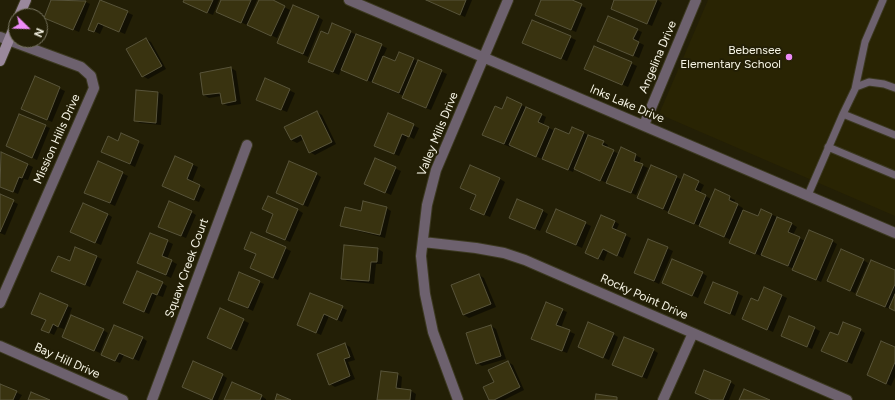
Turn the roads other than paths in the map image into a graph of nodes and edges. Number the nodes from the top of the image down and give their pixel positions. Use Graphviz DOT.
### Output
graph roads {
  1 [pos="349,0"];
  2 [pos="508,0"];
  3 [pos="696,0"];
  4 [pos="883,0"];
  5 [pos="4,38"];
  6 [pos="484,58"];
  7 [pos="0,61"];
  8 [pos="895,88"];
  9 [pos="854,90"];
  10 [pos="843,114"];
  11 [pos="644,125"];
  12 [pos="895,135"];
  13 [pos="247,145"];
  14 [pos="828,147"];
  15 [pos="895,175"];
  16 [pos="808,195"];
  17 [pos="895,233"];
  18 [pos="423,242"];
  19 [pos="0,303"];
  20 [pos="693,333"];
  21 [pos="0,346"];
  22 [pos="123,400"];
  23 [pos="152,400"];
  24 [pos="458,400"];
  25 [pos="663,400"];
  26 [pos="847,400"];
  1 -- 6 [label="street, Inks Lake Drive"];
  2 -- 6 [label="street, Valley Mills Drive"];
  3 -- 11 [label="street, Angelina Drive"];
  4 -- 9 [label="lane"];
  5 -- 7 [label="main road"];
  5 -- 19 [label="street, Mission Hills Drive"];
  6 -- 11 [label="street, Inks Lake Drive"];
  6 -- 18 [label="street, Valley Mills Drive"];
  8 -- 9 [label="lane"];
  9 -- 10 [label="lane"];
  10 -- 12 [label="lane"];
  10 -- 14 [label="lane"];
  11 -- 16 [label="street, Inks Lake Drive"];
  13 -- 23 [label="street, Squaw Creek Court"];
  14 -- 15 [label="lane"];
  14 -- 16 [label="lane"];
  16 -- 17 [label="street, Inks Lake Drive"];
  18 -- 20 [label="street, Rocky Point Drive"];
  18 -- 24 [label="street, Valley Mills Drive"];
  20 -- 25 [label="street"];
  20 -- 26 [label="street, Rocky Point Drive"];
  21 -- 22 [label="street, Bay Hill Drive"];
}
